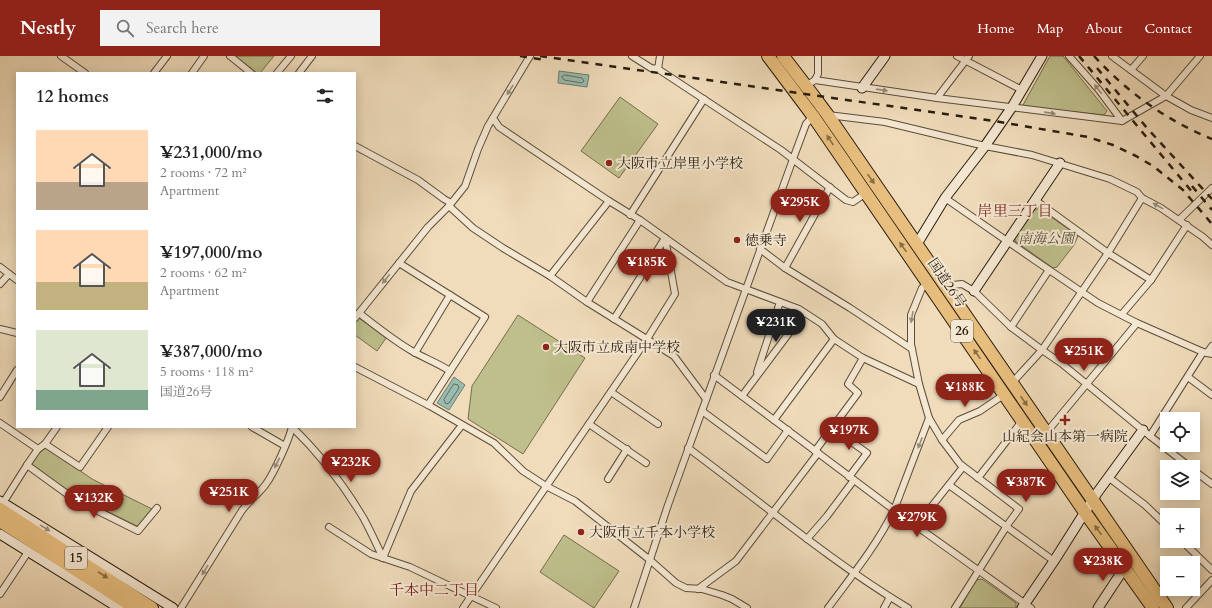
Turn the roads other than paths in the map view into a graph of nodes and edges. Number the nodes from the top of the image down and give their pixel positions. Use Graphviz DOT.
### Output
graph roads {
  1 [pos="61,56"];
  2 [pos="167,56"];
  3 [pos="204,56"];
  4 [pos="230,56"];
  5 [pos="291,56"];
  6 [pos="312,56"];
  7 [pos="530,56"];
  8 [pos="632,56"];
  9 [pos="660,56"];
  10 [pos="768,56"];
  11 [pos="783,56"];
  12 [pos="818,56"];
  13 [pos="885,56"];
  14 [pos="956,56"];
  15 [pos="1042,56"];
  16 [pos="1069,56"];
  17 [pos="1112,56"];
  18 [pos="1143,56"];
  19 [pos="1200,56"];
  20 [pos="967,58"];
  21 [pos="658,69"];
  22 [pos="1131,70"];
  23 [pos="84,72"];
  24 [pos="155,72"];
  25 [pos="193,72"];
  26 [pos="250,72"];
  27 [pos="278,72"];
  28 [pos="300,72"];
  29 [pos="811,83"];
  30 [pos="862,88"];
  31 [pos="1022,90"];
  32 [pos="1166,96"];
  33 [pos="937,98"];
  34 [pos="704,99"];
  35 [pos="1012,107"];
  36 [pos="826,114"];
  37 [pos="813,116"];
  38 [pos="493,118"];
  39 [pos="1212,118"];
  40 [pos="1122,121"];
  41 [pos="985,146"];
  42 [pos="356,147"];
  43 [pos="793,159"];
  44 [pos="1060,163"];
  45 [pos="830,187"];
  46 [pos="1212,188"];
  47 [pos="866,193"];
  48 [pos="945,198"];
  49 [pos="1142,198"];
  50 [pos="1035,200"];
  51 [pos="608,202"];
  52 [pos="450,205"];
  53 [pos="630,215"];
  54 [pos="640,220"];
  55 [pos="1179,220"];
  56 [pos="1188,225"];
  57 [pos="665,238"];
  58 [pos="1008,241"];
  59 [pos="917,244"];
  60 [pos="1212,245"];
  61 [pos="760,249"];
  62 [pos="1108,253"];
  63 [pos="399,263"];
  64 [pos="0,267"];
  65 [pos="785,268"];
  66 [pos="1049,270"];
  67 [pos="8,274"];
  68 [pos="550,276"];
  69 [pos="16,279"];
  70 [pos="1150,280"];
  71 [pos="928,282"];
  72 [pos="0,284"];
  73 [pos="944,286"];
  74 [pos="746,290"];
  75 [pos="974,291"];
  76 [pos="1081,292"];
  77 [pos="450,295"];
  78 [pos="587,302"];
  79 [pos="780,302"];
  80 [pos="804,313"];
  81 [pos="1122,314"];
  82 [pos="357,315"];
  83 [pos="614,319"];
  84 [pos="1138,323"];
  85 [pos="1011,327"];
  86 [pos="0,329"];
  87 [pos="16,334"];
  88 [pos="647,338"];
  89 [pos="834,339"];
  90 [pos="1212,346"];
  91 [pos="912,349"];
  92 [pos="1042,350"];
  93 [pos="415,353"];
  94 [pos="1208,353"];
  95 [pos="862,358"];
  96 [pos="356,368"];
  97 [pos="450,371"];
  98 [pos="16,372"];
  99 [pos="714,375"];
  100 [pos="1188,377"];
  101 [pos="755,378"];
  102 [pos="919,384"];
  103 [pos="1086,384"];
  104 [pos="1008,389"];
  105 [pos="611,392"];
  106 [pos="1212,395"];
  107 [pos="742,396"];
  108 [pos="0,397"];
  109 [pos="706,399"];
  110 [pos="428,405"];
  111 [pos="702,411"];
  112 [pos="929,418"];
  113 [pos="774,420"];
  114 [pos="1023,420"];
  115 [pos="0,423"];
  116 [pos="589,424"];
  117 [pos="658,424"];
  118 [pos="462,425"];
  119 [pos="56,428"];
  120 [pos="107,428"];
  121 [pos="254,428"];
  122 [pos="292,428"];
  123 [pos="293,428"];
  124 [pos="832,428"];
  125 [pos="788,430"];
  126 [pos="1143,430"];
  127 [pos="1046,434"];
  128 [pos="1150,436"];
  129 [pos="942,440"];
  130 [pos="46,444"];
  131 [pos="285,446"];
  132 [pos="38,448"];
  133 [pos="688,448"];
  134 [pos="627,450"];
  135 [pos="816,452"];
  136 [pos="1181,460"];
  137 [pos="646,463"];
  138 [pos="27,465"];
  139 [pos="963,467"];
  140 [pos="1200,475"];
  141 [pos="1108,476"];
  142 [pos="978,478"];
  143 [pos="608,479"];
  144 [pos="852,479"];
  145 [pos="1212,484"];
  146 [pos="949,485"];
  147 [pos="546,486"];
  148 [pos="1092,500"];
  149 [pos="1,504"];
  150 [pos="157,508"];
  151 [pos="894,510"];
  152 [pos="1084,511"];
  153 [pos="772,513"];
  154 [pos="1160,519"];
  155 [pos="0,521"];
  156 [pos="916,526"];
  157 [pos="329,527"];
  158 [pos="1006,527"];
  159 [pos="0,534"];
  160 [pos="807,539"];
  161 [pos="1189,548"];
  162 [pos="28,552"];
  163 [pos="383,558"];
  164 [pos="650,560"];
  165 [pos="1054,561"];
  166 [pos="1125,567"];
  167 [pos="979,570"];
  168 [pos="1212,570"];
  169 [pos="854,573"];
  170 [pos="1212,580"];
  171 [pos="698,589"];
  172 [pos="0,594"];
  173 [pos="471,595"];
  174 [pos="890,597"];
  175 [pos="1026,606"];
  176 [pos="119,608"];
  177 [pos="135,608"];
  178 [pos="152,608"];
  179 [pos="173,608"];
  180 [pos="182,608"];
  181 [pos="463,608"];
  182 [pos="496,608"];
  183 [pos="634,608"];
  184 [pos="746,608"];
  185 [pos="828,608"];
  186 [pos="884,608"];
  187 [pos="908,608"];
  188 [pos="955,608"];
  189 [pos="1098,608"];
  190 [pos="1153,608"];
  191 [pos="1167,608"];
  192 [pos="1186,608"];
  1 -- 23 [label="street"];
  2 -- 24 [label="street"];
  3 -- 25 [label="street"];
  4 -- 26 [label="street"];
  5 -- 27 [label="street"];
  6 -- 28 [label="street"];
  7 -- 38 [label="street, one-way"];
  8 -- 21 [label="street"];
  9 -- 21 [label="street"];
  10 -- 37 [label="highway, 国道26号 / 26"];
  11 -- 29 [label="highway, 国道26号 / 26"];
  12 -- 29 [label="street"];
  13 -- 30 [label="street"];
  14 -- 20 [label="street"];
  15 -- 31 [label="street"];
  40 -- 16 [label="street, one-way"];
  17 -- 22 [label="street"];
  18 -- 22 [label="street"];
  19 -- 32 [label="street"];
  20 -- 31 [label="street"];
  20 -- 33 [label="street"];
  21 -- 34 [label="street"];
  22 -- 32 [label="street"];
  29 -- 30 [label="street"];
  29 -- 36 [label="highway, 国道26号 / 26"];
  30 -- 33 [label="street, one-way"];
  31 -- 35 [label="street"];
  32 -- 39 [label="street"];
  32 -- 40 [label="street"];
  33 -- 35 [label="street"];
  34 -- 43 [label="street"];
  34 -- 53 [label="street"];
  35 -- 40 [label="street, one-way"];
  35 -- 41 [label="street"];
  36 -- 41 [label="street"];
  36 -- 59 [label="highway, 国道26号 / 26, one-way"];
  37 -- 43 [label="street"];
  47 -- 37 [label="highway, 国道26号 / 26, one-way"];
  38 -- 51 [label="street"];
  38 -- 52 [label="street"];
  41 -- 44 [label="street"];
  41 -- 48 [label="street"];
  42 -- 52 [label="street"];
  43 -- 45 [label="street"];
  43 -- 61 [label="street"];
  44 -- 49 [label="street"];
  44 -- 50 [label="street"];
  45 -- 47 [label="street"];
  45 -- 65 [label="street"];
  46 -- 55 [label="street"];
  71 -- 47 [label="highway, 国道26号 / 26, one-way"];
  48 -- 58 [label="street"];
  48 -- 59 [label="street"];
  55 -- 49 [label="street, one-way"];
  49 -- 62 [label="street"];
  50 -- 58 [label="street"];
  50 -- 62 [label="street"];
  51 -- 53 [label="street"];
  51 -- 68 [label="street"];
  52 -- 63 [label="street"];
  52 -- 68 [label="street"];
  53 -- 54 [label="street"];
  54 -- 57 [label="street"];
  54 -- 78 [label="street"];
  55 -- 56 [label="street"];
  56 -- 60 [label="street"];
  56 -- 70 [label="street"];
  57 -- 74 [label="street"];
  57 -- 83 [label="street"];
  57 -- 88 [label="street"];
  58 -- 66 [label="street"];
  58 -- 75 [label="street"];
  59 -- 73 [label="highway, 国道26号 / 26"];
  61 -- 65 [label="street"];
  61 -- 74 [label="street"];
  62 -- 70 [label="street"];
  62 -- 76 [label="street"];
  63 -- 77 [label="street"];
  63 -- 82 [label="street, one-way"];
  64 -- 67 [label="street"];
  65 -- 91 [label="street"];
  66 -- 76 [label="street"];
  66 -- 85 [label="street"];
  67 -- 69 [label="street"];
  67 -- 72 [label="street"];
  68 -- 78 [label="street"];
  70 -- 81 [label="street"];
  71 -- 91 [label="street, one-way"];
  104 -- 71 [label="highway, 国道26号 / 26, one-way"];
  73 -- 75 [label="street"];
  73 -- 104 [label="highway, 国道26号 / 26"];
  74 -- 79 [label="street"];
  74 -- 99 [label="street"];
  75 -- 85 [label="street"];
  76 -- 81 [label="street"];
  76 -- 92 [label="street"];
  77 -- 93 [label="street"];
  77 -- 97 [label="street"];
  78 -- 83 [label="street"];
  79 -- 80 [label="street"];
  79 -- 101 [label="street"];
  80 -- 89 [label="street"];
  80 -- 101 [label="street"];
  81 -- 84 [label="street"];
  82 -- 93 [label="street"];
  83 -- 88 [label="street"];
  84 -- 94 [label="street"];
  84 -- 103 [label="street"];
  85 -- 92 [label="street"];
  86 -- 87 [label="street"];
  88 -- 105 [label="street"];
  88 -- 109 [label="street"];
  89 -- 95 [label="street"];
  89 -- 113 [label="street"];
  90 -- 94 [label="street"];
  91 -- 102 [label="street"];
  92 -- 103 [label="street"];
  92 -- 104 [label="street"];
  93 -- 97 [label="street"];
  94 -- 100 [label="street"];
  95 -- 102 [label="street"];
  95 -- 124 [label="street"];
  96 -- 110 [label="street"];
  97 -- 110 [label="street"];
  98 -- 108 [label="street"];
  99 -- 107 [label="street"];
  99 -- 109 [label="street"];
  100 -- 106 [label="street"];
  100 -- 128 [label="street"];
  101 -- 107 [label="street"];
  102 -- 112 [label="street"];
  103 -- 126 [label="street"];
  103 -- 127 [label="street"];
  104 -- 114 [label="highway, 国道26号 / 26"];
  104 -- 127 [label="highway, 国道26号 / 26, one-way"];
  104 -- 129 [label="street"];
  105 -- 116 [label="street"];
  105 -- 117 [label="street"];
  107 -- 113 [label="street"];
  109 -- 111 [label="street"];
  110 -- 118 [label="street"];
  111 -- 125 [label="street"];
  111 -- 133 [label="street"];
  112 -- 129 [label="street"];
  112 -- 151 [label="street, one-way"];
  113 -- 125 [label="street"];
  114 -- 142 [label="street"];
  114 -- 152 [label="highway, 国道26号 / 26"];
  115 -- 132 [label="street"];
  116 -- 134 [label="street"];
  116 -- 147 [label="street"];
  118 -- 147 [label="street"];
  118 -- 163 [label="street"];
  119 -- 130 [label="street"];
  120 -- 130 [label="street"];
  121 -- 131 [label="street"];
  122 -- 131 [label="street"];
  123 -- 163 [label="street"];
  124 -- 135 [label="street"];
  124 -- 144 [label="street"];
  125 -- 135 [label="street"];
  126 -- 128 [label="street"];
  126 -- 141 [label="street"];
  127 -- 148 [label="highway, 国道26号 / 26"];
  128 -- 136 [label="street"];
  129 -- 139 [label="street"];
  130 -- 132 [label="street"];
  131 -- 180 [label="street, one-way"];
  132 -- 138 [label="street"];
  133 -- 153 [label="street"];
  133 -- 164 [label="street"];
  134 -- 137 [label="street"];
  134 -- 143 [label="street"];
  135 -- 144 [label="street"];
  135 -- 153 [label="street"];
  138 -- 149 [label="street"];
  138 -- 150 [label="street"];
  139 -- 142 [label="street"];
  139 -- 146 [label="street"];
  140 -- 145 [label="street"];
  141 -- 148 [label="street"];
  141 -- 154 [label="street"];
  142 -- 158 [label="street"];
  144 -- 151 [label="street"];
  144 -- 160 [label="street"];
  146 -- 156 [label="street"];
  146 -- 158 [label="street"];
  147 -- 164 [label="street"];
  147 -- 173 [label="street"];
  148 -- 152 [label="street"];
  148 -- 191 [label="highway, 国道26号 / 26"];
  149 -- 178 [label="highway, 15, one-way"];
  149 -- 179 [label="street, one-way"];
  151 -- 156 [label="street"];
  151 -- 169 [label="street"];
  152 -- 165 [label="street"];
  166 -- 152 [label="highway, 国道26号 / 26, one-way"];
  153 -- 160 [label="street"];
  153 -- 171 [label="street"];
  155 -- 177 [label="highway, 15"];
  156 -- 167 [label="street"];
  157 -- 163 [label="street"];
  158 -- 165 [label="street"];
  158 -- 167 [label="street"];
  159 -- 162 [label="street"];
  160 -- 169 [label="street"];
  161 -- 168 [label="street"];
  162 -- 172 [label="street"];
  162 -- 176 [label="street"];
  163 -- 173 [label="street"];
  164 -- 171 [label="street"];
  164 -- 183 [label="street"];
  165 -- 175 [label="street"];
  166 -- 189 [label="street"];
  166 -- 190 [label="highway, 国道26号 / 26"];
  167 -- 175 [label="street"];
  167 -- 188 [label="street"];
  169 -- 174 [label="street"];
  169 -- 185 [label="street"];
  170 -- 192 [label="street"];
  171 -- 184 [label="street"];
  173 -- 181 [label="street"];
  173 -- 182 [label="street"];
  174 -- 186 [label="street"];
  174 -- 187 [label="street"];
}
